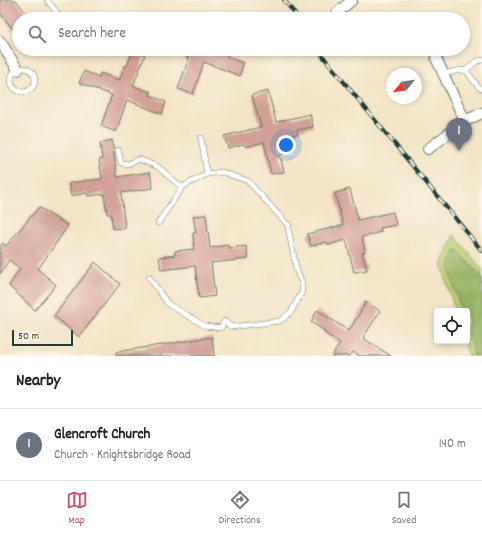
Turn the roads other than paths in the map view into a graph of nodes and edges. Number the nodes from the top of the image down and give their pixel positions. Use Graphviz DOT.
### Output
graph roads {
  1 [pos="47,0"];
  2 [pos="352,0"];
  3 [pos="56,12"];
  4 [pos="338,12"];
  5 [pos="0,41"];
  6 [pos="436,58"];
  7 [pos="482,60"];
  8 [pos="18,70"];
  9 [pos="466,70"];
  10 [pos="443,74"];
  11 [pos="482,88"];
  12 [pos="482,113"];
  13 [pos="466,122"];
  14 [pos="201,138"];
  15 [pos="428,149"];
  16 [pos="118,150"];
  17 [pos="207,174"];
  18 [pos="180,186"];
  19 [pos="158,223"];
  20 [pos="149,277"];
  1 -- 3 [label="lane"];
  2 -- 4 [label="street"];
  5 -- 8 [label="street"];
  6 -- 10 [label="street"];
  7 -- 9 [label="lane"];
  8 -- 8 [label="lane"];
  9 -- 10 [label="lane"];
  9 -- 11 [label="lane"];
  10 -- 13 [label="street"];
  12 -- 13 [label="street"];
  13 -- 15 [label="street"];
  14 -- 17 [label="lane"];
  16 -- 18 [label="lane"];
  17 -- 18 [label="lane"];
  17 -- 20 [label="lane"];
  18 -- 19 [label="lane"];
}
